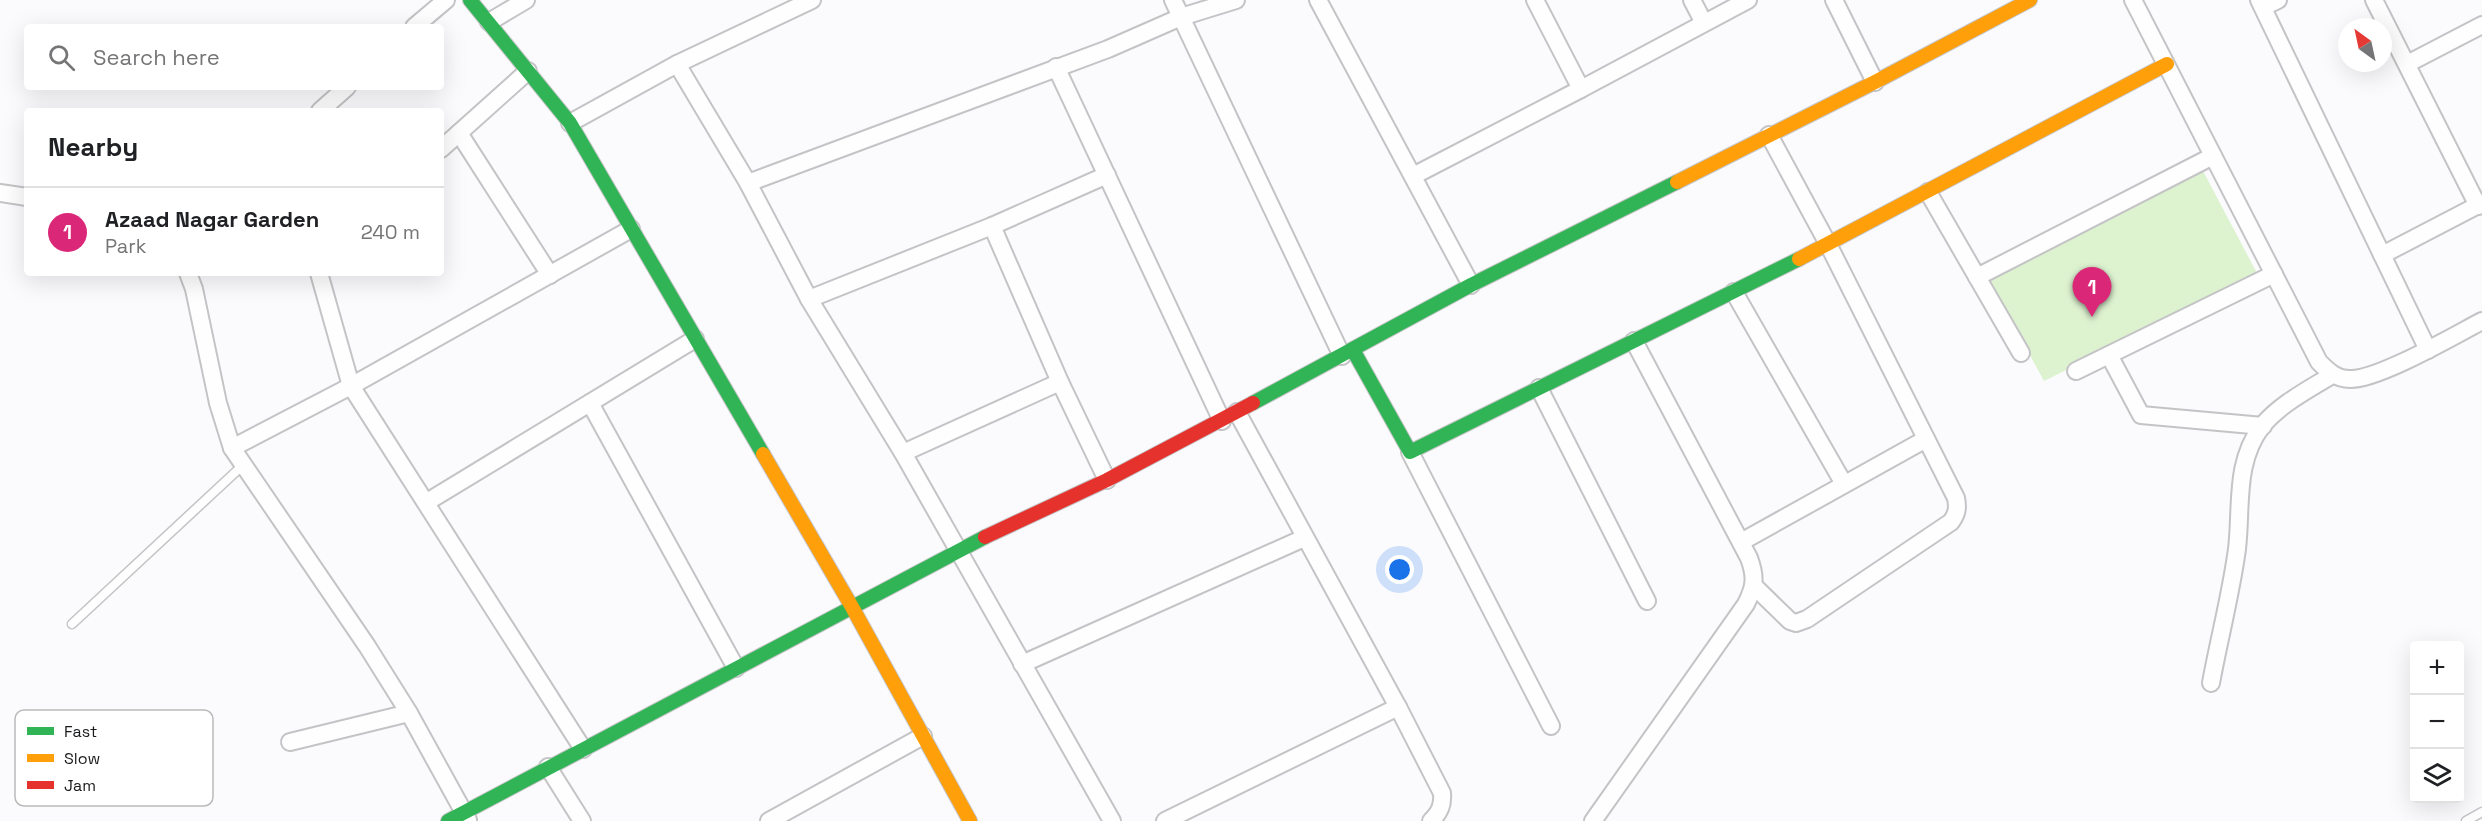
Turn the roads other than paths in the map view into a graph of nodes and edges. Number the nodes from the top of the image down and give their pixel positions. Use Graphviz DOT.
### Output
graph roads {
  1 [pos="446,0"];
  2 [pos="470,0"];
  3 [pos="526,0"];
  4 [pos="812,0"];
  5 [pos="1173,0"];
  6 [pos="1236,0"];
  7 [pos="1318,0"];
  8 [pos="1535,0"];
  9 [pos="1692,0"];
  10 [pos="1748,0"];
  11 [pos="1834,0"];
  12 [pos="2030,0"];
  13 [pos="2133,0"];
  14 [pos="2374,0"];
  15 [pos="2267,2"];
  16 [pos="1181,17"];
  17 [pos="489,22"];
  18 [pos="1704,23"];
  19 [pos="418,24"];
  20 [pos="2482,25"];
  21 [pos="677,64"];
  22 [pos="2167,64"];
  23 [pos="2407,64"];
  24 [pos="1056,67"];
  25 [pos="528,71"];
  26 [pos="1875,82"];
  27 [pos="1581,89"];
  28 [pos="344,90"];
  29 [pos="323,108"];
  30 [pos="570,123"];
  31 [pos="459,133"];
  32 [pos="1769,135"];
  33 [pos="444,146"];
  34 [pos="2213,156"];
  35 [pos="1107,175"];
  36 [pos="1413,176"];
  37 [pos="748,183"];
  38 [pos="1928,192"];
  39 [pos="0,193"];
  40 [pos="24,197"];
  41 [pos="2480,204"];
  42 [pos="992,226"];
  43 [pos="631,229"];
  44 [pos="1828,244"];
  45 [pos="2382,255"];
  46 [pos="2274,274"];
  47 [pos="550,275"];
  48 [pos="189,276"];
  49 [pos="320,276"];
  50 [pos="1977,277"];
  51 [pos="1471,285"];
  52 [pos="1734,292"];
  53 [pos="809,299"];
  54 [pos="2482,321"];
  55 [pos="695,339"];
  56 [pos="1634,341"];
  57 [pos="2428,350"];
  58 [pos="1348,353"];
  59 [pos="2021,353"];
  60 [pos="2109,355"];
  61 [pos="2076,371"];
  62 [pos="2332,375"];
  63 [pos="1060,382"];
  64 [pos="351,386"];
  65 [pos="1539,388"];
  66 [pos="590,404"];
  67 [pos="1229,416"];
  68 [pos="2263,426"];
  69 [pos="1926,439"];
  70 [pos="232,448"];
  71 [pos="1410,452"];
  72 [pos="903,453"];
  73 [pos="242,466"];
  74 [pos="1107,480"];
  75 [pos="1844,484"];
  76 [pos="427,502"];
  77 [pos="1304,538"];
  78 [pos="1741,542"];
  79 [pos="958,550"];
  80 [pos="1755,587"];
  81 [pos="1647,601"];
  82 [pos="852,607"];
  83 [pos="72,624"];
  84 [pos="1022,664"];
  85 [pos="736,668"];
  86 [pos="2211,684"];
  87 [pos="1398,707"];
  88 [pos="409,713"];
  89 [pos="1551,726"];
  90 [pos="923,736"];
  91 [pos="290,742"];
  92 [pos="583,749"];
  93 [pos="548,767"];
  94 [pos="2482,812"];
  95 [pos="466,817"];
  96 [pos="448,821"];
  97 [pos="582,821"];
  98 [pos="769,821"];
  99 [pos="969,821"];
  100 [pos="1112,821"];
  101 [pos="1165,821"];
  102 [pos="1431,821"];
  103 [pos="1593,821"];
  104 [pos="2466,821"];
  1 -- 19 [label="street"];
  2 -- 17 [label="street"];
  3 -- 17 [label="street"];
  4 -- 21 [label="street"];
  5 -- 16 [label="street"];
  6 -- 16 [label="street"];
  7 -- 36 [label="street"];
  8 -- 27 [label="street"];
  9 -- 18 [label="street"];
  10 -- 18 [label="street"];
  11 -- 26 [label="street"];
  12 -- 26 [label="street"];
  13 -- 22 [label="street"];
  14 -- 23 [label="street"];
  15 -- 45 [label="street"];
  16 -- 24 [label="street"];
  16 -- 58 [label="street"];
  17 -- 25 [label="street"];
  18 -- 27 [label="street"];
  20 -- 23 [label="street"];
  21 -- 30 [label="street"];
  21 -- 37 [label="street"];
  22 -- 34 [label="street"];
  22 -- 38 [label="street"];
  23 -- 41 [label="street"];
  24 -- 35 [label="street"];
  24 -- 37 [label="street"];
  25 -- 30 [label="street"];
  25 -- 31 [label="street"];
  26 -- 32 [label="street"];
  27 -- 36 [label="street"];
  28 -- 29 [label="street"];
  30 -- 43 [label="street"];
  31 -- 33 [label="street"];
  31 -- 47 [label="street"];
  32 -- 44 [label="street"];
  32 -- 51 [label="street"];
  34 -- 46 [label="street"];
  34 -- 50 [label="street"];
  35 -- 42 [label="street"];
  35 -- 67 [label="street"];
  36 -- 51 [label="street"];
  37 -- 53 [label="street"];
  38 -- 44 [label="street"];
  38 -- 50 [label="street"];
  39 -- 40 [label="street"];
  41 -- 45 [label="street"];
  42 -- 53 [label="street"];
  42 -- 63 [label="street"];
  43 -- 47 [label="street"];
  43 -- 55 [label="street"];
  44 -- 52 [label="street"];
  44 -- 69 [label="street"];
  45 -- 57 [label="street"];
  46 -- 60 [label="street"];
  46 -- 62 [label="street"];
  47 -- 64 [label="street"];
  48 -- 70 [label="street"];
  49 -- 64 [label="street"];
  50 -- 59 [label="street"];
  51 -- 58 [label="street"];
  52 -- 56 [label="street"];
  52 -- 75 [label="street"];
  53 -- 72 [label="street"];
  54 -- 57 [label="street"];
  55 -- 66 [label="street"];
  55 -- 82 [label="street"];
  56 -- 65 [label="street"];
  56 -- 78 [label="street"];
  57 -- 62 [label="street"];
  58 -- 67 [label="street"];
  58 -- 71 [label="street"];
  60 -- 61 [label="street"];
  60 -- 68 [label="street"];
  62 -- 68 [label="street"];
  63 -- 72 [label="street"];
  63 -- 74 [label="street"];
  64 -- 70 [label="street"];
  64 -- 76 [label="street"];
  65 -- 71 [label="street"];
  65 -- 81 [label="street"];
  66 -- 76 [label="street"];
  66 -- 85 [label="street"];
  67 -- 74 [label="street"];
  67 -- 77 [label="street"];
  68 -- 86 [label="street"];
  69 -- 75 [label="street"];
  69 -- 80 [label="street"];
  70 -- 73 [label="street"];
  71 -- 89 [label="street"];
  72 -- 79 [label="street"];
  73 -- 83 [label="lane"];
  73 -- 88 [label="street"];
  74 -- 79 [label="street"];
  75 -- 78 [label="street"];
  76 -- 92 [label="street"];
  77 -- 84 [label="street"];
  77 -- 87 [label="street"];
  78 -- 80 [label="street"];
  79 -- 82 [label="street"];
  79 -- 84 [label="street"];
  80 -- 103 [label="street"];
  82 -- 85 [label="street"];
  82 -- 90 [label="street"];
  84 -- 100 [label="street"];
  85 -- 92 [label="street"];
  87 -- 101 [label="street"];
  87 -- 102 [label="street"];
  88 -- 91 [label="street"];
  88 -- 95 [label="street"];
  90 -- 98 [label="street"];
  90 -- 99 [label="street"];
  92 -- 93 [label="street"];
  93 -- 95 [label="street"];
  93 -- 97 [label="street"];
  94 -- 104 [label="lane"];
  95 -- 96 [label="street"];
}
